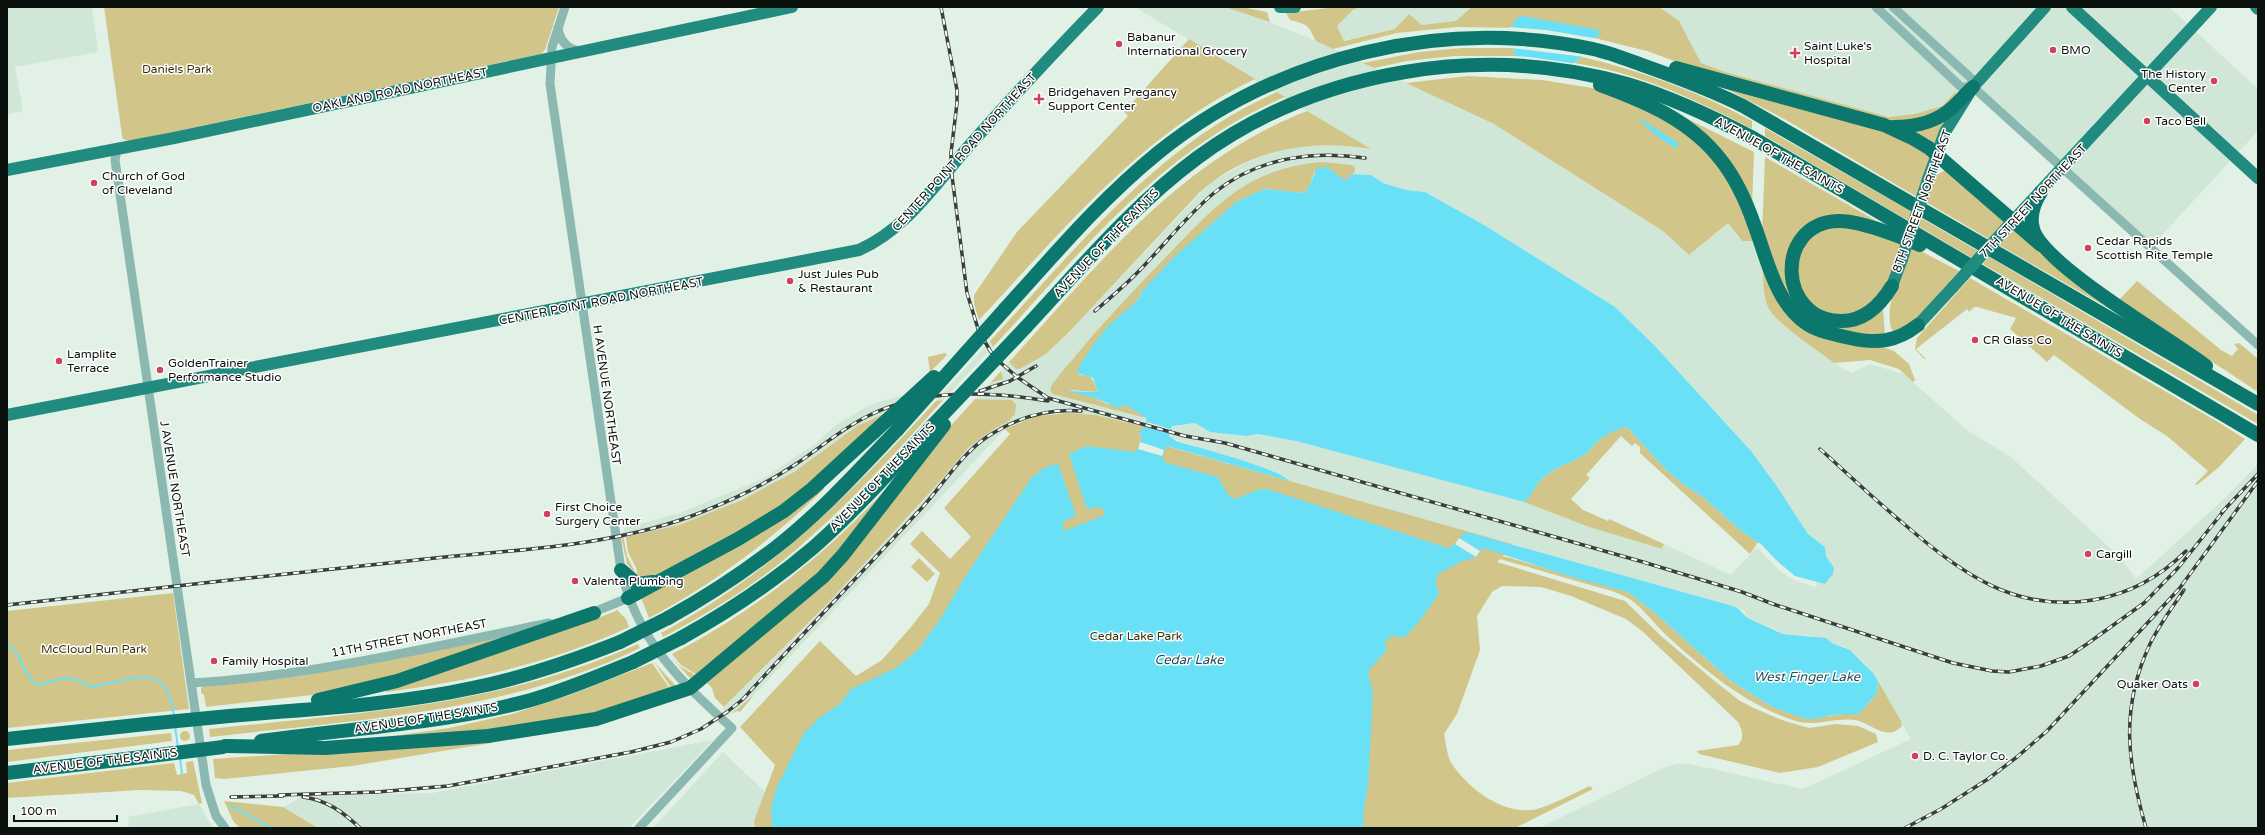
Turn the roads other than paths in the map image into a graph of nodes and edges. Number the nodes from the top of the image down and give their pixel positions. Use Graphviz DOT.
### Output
graph roads {
  1 [pos="565,7"];
  2 [pos="792,7"];
  3 [pos="1098,7"];
  4 [pos="1280,7"];
  5 [pos="1295,7"];
  6 [pos="1876,7"];
  7 [pos="1893,7"];
  8 [pos="2045,7"];
  9 [pos="2072,7"];
  10 [pos="2211,7"];
  11 [pos="558,25"];
  12 [pos="581,51"];
  13 [pos="1612,54"];
  14 [pos="550,58"];
  15 [pos="1572,72"];
  16 [pos="2147,76"];
  17 [pos="1973,87"];
  18 [pos="1884,125"];
  19 [pos="117,150"];
  20 [pos="1937,155"];
  21 [pos="2063,169"];
  22 [pos="7,170"];
  23 [pos="2258,178"];
  24 [pos="2041,192"];
  25 [pos="2011,223"];
  26 [pos="2041,245"];
  27 [pos="1892,286"];
  28 [pos="2009,288"];
  29 [pos="582,305"];
  30 [pos="1918,325"];
  31 [pos="978,338"];
  32 [pos="2258,345"];
  33 [pos="148,389"];
  34 [pos="2251,400"];
  35 [pos="7,416"];
  36 [pos="938,425"];
  37 [pos="2258,435"];
  38 [pos="621,570"];
  39 [pos="663,578"];
  40 [pos="628,598"];
  41 [pos="594,613"];
  42 [pos="191,683"];
  43 [pos="690,688"];
  44 [pos="257,713"];
  45 [pos="7,739"];
  46 [pos="224,747"];
  47 [pos="7,773"];
  48 [pos="225,828"];
  49 [pos="639,828"];
  1 -- 11 [label="street, H AVENUE NORTHEAST"];
  2 -- 12 [label="main road, OAKLAND ROAD NORTHEAST"];
  3 -- 29 [label="main road, CENTER POINT ROAD NORTHEAST"];
  4 -- 5 [label="main road"];
  6 -- 17 [label="street"];
  7 -- 17 [label="street"];
  8 -- 17 [label="main road, 8TH STREET NORTHEAST"];
  9 -- 16 [label="main road"];
  10 -- 16 [label="main road, 7TH STREET NORTHEAST"];
  11 -- 12 [label="street"];
  11 -- 14 [label="street, H AVENUE NORTHEAST"];
  12 -- 14 [label="main road, OAKLAND ROAD NORTHEAST"];
  13 -- 18 [label="highway"];
  13 -- 31 [label="highway, AVENUE OF THE SAINTS, bridge"];
  13 -- 34 [label="highway, AVENUE OF THE SAINTS"];
  14 -- 19 [label="main road, OAKLAND ROAD NORTHEAST"];
  14 -- 29 [label="street, H AVENUE NORTHEAST"];
  15 -- 28 [label="highway, AVENUE OF THE SAINTS"];
  15 -- 30 [label="highway"];
  15 -- 36 [label="highway, AVENUE OF THE SAINTS, bridge"];
  16 -- 21 [label="main road, 7TH STREET NORTHEAST"];
  16 -- 23 [label="main road"];
  17 -- 18 [label="highway"];
  17 -- 20 [label="main road, 8TH STREET NORTHEAST"];
  17 -- 21 [label="street"];
  18 -- 20 [label="highway"];
  19 -- 22 [label="main road, OAKLAND ROAD NORTHEAST"];
  19 -- 33 [label="street, J AVENUE NORTHEAST"];
  20 -- 25 [label="highway"];
  20 -- 27 [label="main road, 8TH STREET NORTHEAST, bridge"];
  21 -- 24 [label="main road, 7TH STREET NORTHEAST"];
  21 -- 32 [label="street"];
  24 -- 25 [label="main road, 7TH STREET NORTHEAST"];
  24 -- 26 [label="highway"];
  25 -- 26 [label="highway"];
  25 -- 30 [label="main road, 7TH STREET NORTHEAST, bridge"];
  26 -- 34 [label="highway"];
  27 -- 28 [label="highway"];
  28 -- 37 [label="highway, AVENUE OF THE SAINTS"];
  29 -- 33 [label="main road, CENTER POINT ROAD NORTHEAST"];
  29 -- 38 [label="street, H AVENUE NORTHEAST"];
  31 -- 39 [label="highway, bridge"];
  31 -- 44 [label="highway, AVENUE OF THE SAINTS, bridge"];
  33 -- 35 [label="main road, CENTER POINT ROAD NORTHEAST"];
  33 -- 42 [label="street, J AVENUE NORTHEAST"];
  36 -- 43 [label="highway"];
  36 -- 46 [label="highway, AVENUE OF THE SAINTS, bridge"];
  38 -- 39 [label="highway"];
  38 -- 40 [label="street, H AVENUE NORTHEAST"];
  39 -- 40 [label="highway"];
  40 -- 41 [label="street, 11TH STREET NORTHEAST"];
  40 -- 43 [label="street, H AVENUE NORTHEAST"];
  41 -- 42 [label="street, 11TH STREET NORTHEAST"];
  41 -- 44 [label="highway"];
  42 -- 48 [label="street, J AVENUE NORTHEAST"];
  43 -- 46 [label="highway"];
  43 -- 49 [label="street, H AVENUE NORTHEAST"];
  44 -- 45 [label="highway, AVENUE OF THE SAINTS, bridge"];
  46 -- 47 [label="highway, AVENUE OF THE SAINTS, bridge"];
}
